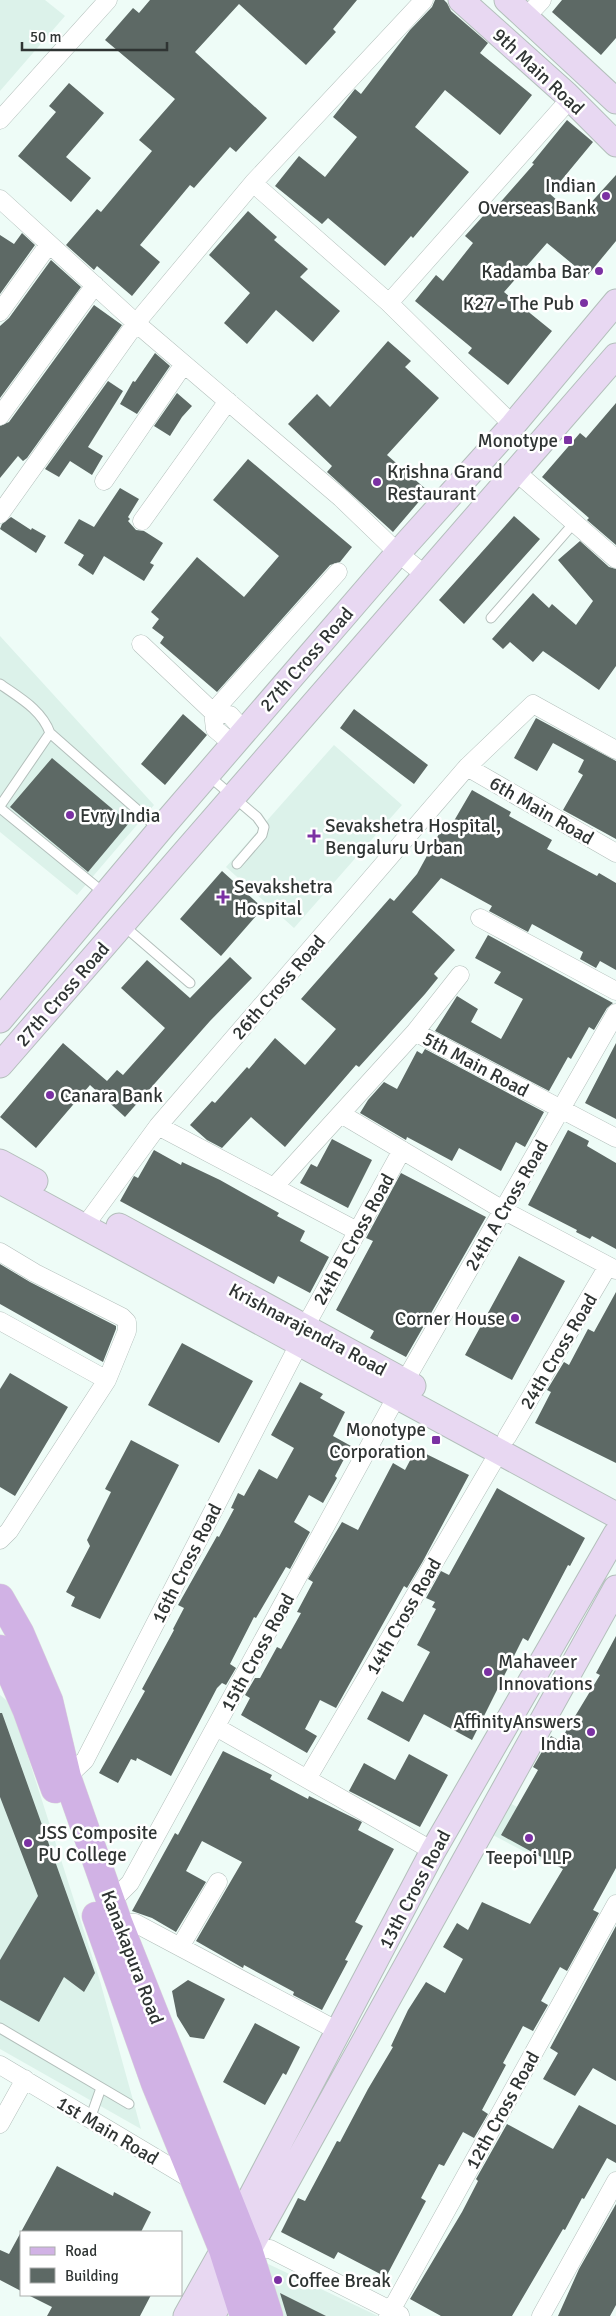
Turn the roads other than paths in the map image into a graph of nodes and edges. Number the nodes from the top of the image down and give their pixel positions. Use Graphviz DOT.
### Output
graph roads {
  1 [pos="108,0"];
  2 [pos="424,0"];
  3 [pos="461,0"];
  4 [pos="507,0"];
  5 [pos="534,9"];
  6 [pos="570,99"];
  7 [pos="616,101"];
  8 [pos="0,120"];
  9 [pos="616,144"];
  10 [pos="253,183"];
  11 [pos="1,204"];
  12 [pos="49,244"];
  13 [pos="94,285"];
  14 [pos="616,302"];
  15 [pos="390,303"];
  16 [pos="0,312"];
  17 [pos="136,323"];
  18 [pos="616,356"];
  19 [pos="184,364"];
  20 [pos="228,401"];
  21 [pos="0,416"];
  22 [pos="513,425"];
  23 [pos="515,471"];
  24 [pos="104,481"];
  25 [pos="0,514"];
  26 [pos="142,521"];
  27 [pos="574,523"];
  28 [pos="398,553"];
  29 [pos="616,559"];
  30 [pos="338,572"];
  31 [pos="424,574"];
  32 [pos="491,618"];
  33 [pos="141,644"];
  34 [pos="0,684"];
  35 [pos="212,712"];
  36 [pos="50,733"];
  37 [pos="238,738"];
  38 [pos="616,750"];
  39 [pos="467,767"];
  40 [pos="207,774"];
  41 [pos="233,796"];
  42 [pos="0,807"];
  43 [pos="160,829"];
  44 [pos="616,853"];
  45 [pos="237,864"];
  46 [pos="105,894"];
  47 [pos="480,918"];
  48 [pos="122,924"];
  49 [pos="460,975"];
  50 [pos="190,983"];
  51 [pos="616,991"];
  52 [pos="616,1012"];
  53 [pos="0,1020"];
  54 [pos="415,1032"];
  55 [pos="0,1066"];
  56 [pos="561,1110"];
  57 [pos="341,1114"];
  58 [pos="158,1126"];
  59 [pos="616,1138"];
  60 [pos="402,1150"];
  61 [pos="0,1162"];
  62 [pos="0,1181"];
  63 [pos="274,1187"];
  64 [pos="503,1210"];
  65 [pos="89,1220"];
  66 [pos="358,1231"];
  67 [pos="0,1252"];
  68 [pos="612,1268"];
  69 [pos="0,1320"];
  70 [pos="302,1336"];
  71 [pos="107,1380"];
  72 [pos="401,1389"];
  73 [pos="503,1444"];
  74 [pos="616,1495"];
  75 [pos="616,1515"];
  76 [pos="3,1532"];
  77 [pos="616,1534"];
  78 [pos="616,1588"];
  79 [pos="0,1598"];
  80 [pos="0,1649"];
  81 [pos="216,1728"];
  82 [pos="68,1777"];
  83 [pos="307,1779"];
  84 [pos="433,1851"];
  85 [pos="218,1882"];
  86 [pos="616,1904"];
  87 [pos="114,1912"];
  88 [pos="180,1948"];
  89 [pos="0,2028"];
  90 [pos="338,2032"];
  91 [pos="0,2065"];
  92 [pos="25,2079"];
  93 [pos="101,2088"];
  94 [pos="129,2104"];
  95 [pos="90,2119"];
  96 [pos="0,2124"];
  97 [pos="207,2178"];
  98 [pos="616,2181"];
  99 [pos="238,2221"];
  100 [pos="236,2249"];
  101 [pos="232,2280"];
  102 [pos="393,2314"];
  103 [pos="186,2316"];
  104 [pos="212,2316"];
  105 [pos="244,2316"];
  106 [pos="269,2316"];
  107 [pos="541,2316"];
  1 -- 8 [label="street"];
  2 -- 10 [label="street"];
  3 -- 6 [label="main road, 9th Main Road"];
  4 -- 5 [label="main road, 9th Main Road"];
  5 -- 7 [label="main road, 9th Main Road"];
  6 -- 9 [label="main road, 9th Main Road"];
  6 -- 15 [label="street"];
  10 -- 15 [label="street"];
  10 -- 17 [label="street"];
  11 -- 12 [label="street"];
  12 -- 13 [label="street"];
  12 -- 16 [label="street"];
  13 -- 17 [label="street"];
  13 -- 21 [label="street"];
  14 -- 22 [label="main road, 27th Cross Road"];
  15 -- 22 [label="street"];
  17 -- 19 [label="street"];
  17 -- 25 [label="street"];
  18 -- 23 [label="main road, 27th Cross Road"];
  19 -- 20 [label="street"];
  19 -- 24 [label="street"];
  20 -- 26 [label="street"];
  20 -- 28 [label="street"];
  22 -- 28 [label="main road, 27th Cross Road"];
  23 -- 27 [label="street"];
  23 -- 31 [label="main road, 27th Cross Road"];
  27 -- 29 [label="street"];
  27 -- 32 [label="lane"];
  28 -- 31 [label="street"];
  28 -- 37 [label="main road, 27th Cross Road"];
  30 -- 35 [label="street"];
  31 -- 41 [label="main road, 27th Cross Road"];
  33 -- 35 [label="street"];
  34 -- 36 [label="lane"];
  35 -- 37 [label="street"];
  36 -- 42 [label="lane"];
  36 -- 43 [label="lane"];
  37 -- 40 [label="main road, 27th Cross Road"];
  38 -- 39 [label="street, 26th Cross Road"];
  39 -- 44 [label="street, 6th Main Road"];
  39 -- 58 [label="street, 26th Cross Road"];
  40 -- 41 [label="lane"];
  40 -- 43 [label="main road, 27th Cross Road"];
  41 -- 45 [label="lane"];
  41 -- 48 [label="main road, 27th Cross Road"];
  42 -- 46 [label="lane"];
  43 -- 46 [label="main road, 27th Cross Road"];
  46 -- 53 [label="main road, 27th Cross Road"];
  47 -- 51 [label="street"];
  48 -- 50 [label="lane"];
  48 -- 55 [label="main road, 27th Cross Road"];
  49 -- 54 [label="street"];
  52 -- 56 [label="street, 24th A Cross Road"];
  54 -- 56 [label="street, 5th Main Road"];
  54 -- 57 [label="street, 5th Main Road"];
  56 -- 59 [label="street, 5th Main Road"];
  56 -- 64 [label="street, 24th A Cross Road"];
  57 -- 60 [label="street"];
  57 -- 63 [label="street, 5th Main Road"];
  58 -- 63 [label="street"];
  58 -- 65 [label="street, 26th Cross Road"];
  60 -- 64 [label="street"];
  60 -- 66 [label="street, 24th B Cross Road"];
  61 -- 65 [label="main road, Krishnarajendra Road"];
  62 -- 65 [label="main road, Krishnarajendra Road"];
  63 -- 66 [label="street"];
  64 -- 68 [label="street"];
  64 -- 72 [label="street, 24th A Cross Road"];
  65 -- 70 [label="main road, Krishnarajendra Road"];
  66 -- 70 [label="street, 24th B Cross Road"];
  67 -- 71 [label="street"];
  68 -- 73 [label="street, 24th Cross Road"];
  69 -- 71 [label="street"];
  70 -- 72 [label="main road, Krishnarajendra Road"];
  70 -- 82 [label="street, 16th Cross Road"];
  71 -- 76 [label="street"];
  72 -- 73 [label="main road, Krishnarajendra Road"];
  72 -- 81 [label="street, 15th Cross Road"];
  73 -- 74 [label="main road, Krishnarajendra Road"];
  73 -- 75 [label="main road"];
  73 -- 83 [label="street, 14th Cross Road"];
  77 -- 84 [label="main road, 13th Cross Road"];
  78 -- 100 [label="main road, 13th Cross Road"];
  79 -- 82 [label="main road, Kanakapura Road"];
  80 -- 97 [label="main road, Kanakapura Road"];
  81 -- 83 [label="street"];
  81 -- 87 [label="street, 15th Cross Road"];
  82 -- 87 [label="main road, Kanakapura Road"];
  83 -- 84 [label="street"];
  84 -- 90 [label="main road, 13th Cross Road"];
  85 -- 88 [label="street"];
  86 -- 102 [label="street, 12th Cross Road"];
  87 -- 88 [label="street"];
  87 -- 97 [label="main road, Kanakapura Road"];
  88 -- 90 [label="street"];
  89 -- 93 [label="lane"];
  90 -- 99 [label="main road, 13th Cross Road"];
  91 -- 92 [label="street, 1st Main Road"];
  92 -- 95 [label="street, 1st Main Road"];
  92 -- 96 [label="street"];
  93 -- 94 [label="lane"];
  93 -- 95 [label="lane"];
  95 -- 97 [label="street, 1st Main Road"];
  97 -- 99 [label="main road, Kanakapura Road"];
  97 -- 100 [label="main road, Kanakapura Road"];
  98 -- 107 [label="street"];
  99 -- 100 [label="main road, Kanakapura Road"];
  100 -- 101 [label="main road, Kanakapura Road"];
  100 -- 102 [label="street"];
  100 -- 103 [label="main road, 13th Cross Road"];
  100 -- 106 [label="main road, Kanakapura Road"];
  101 -- 104 [label="main road"];
  101 -- 105 [label="main road, Kanakapura Road"];
}
